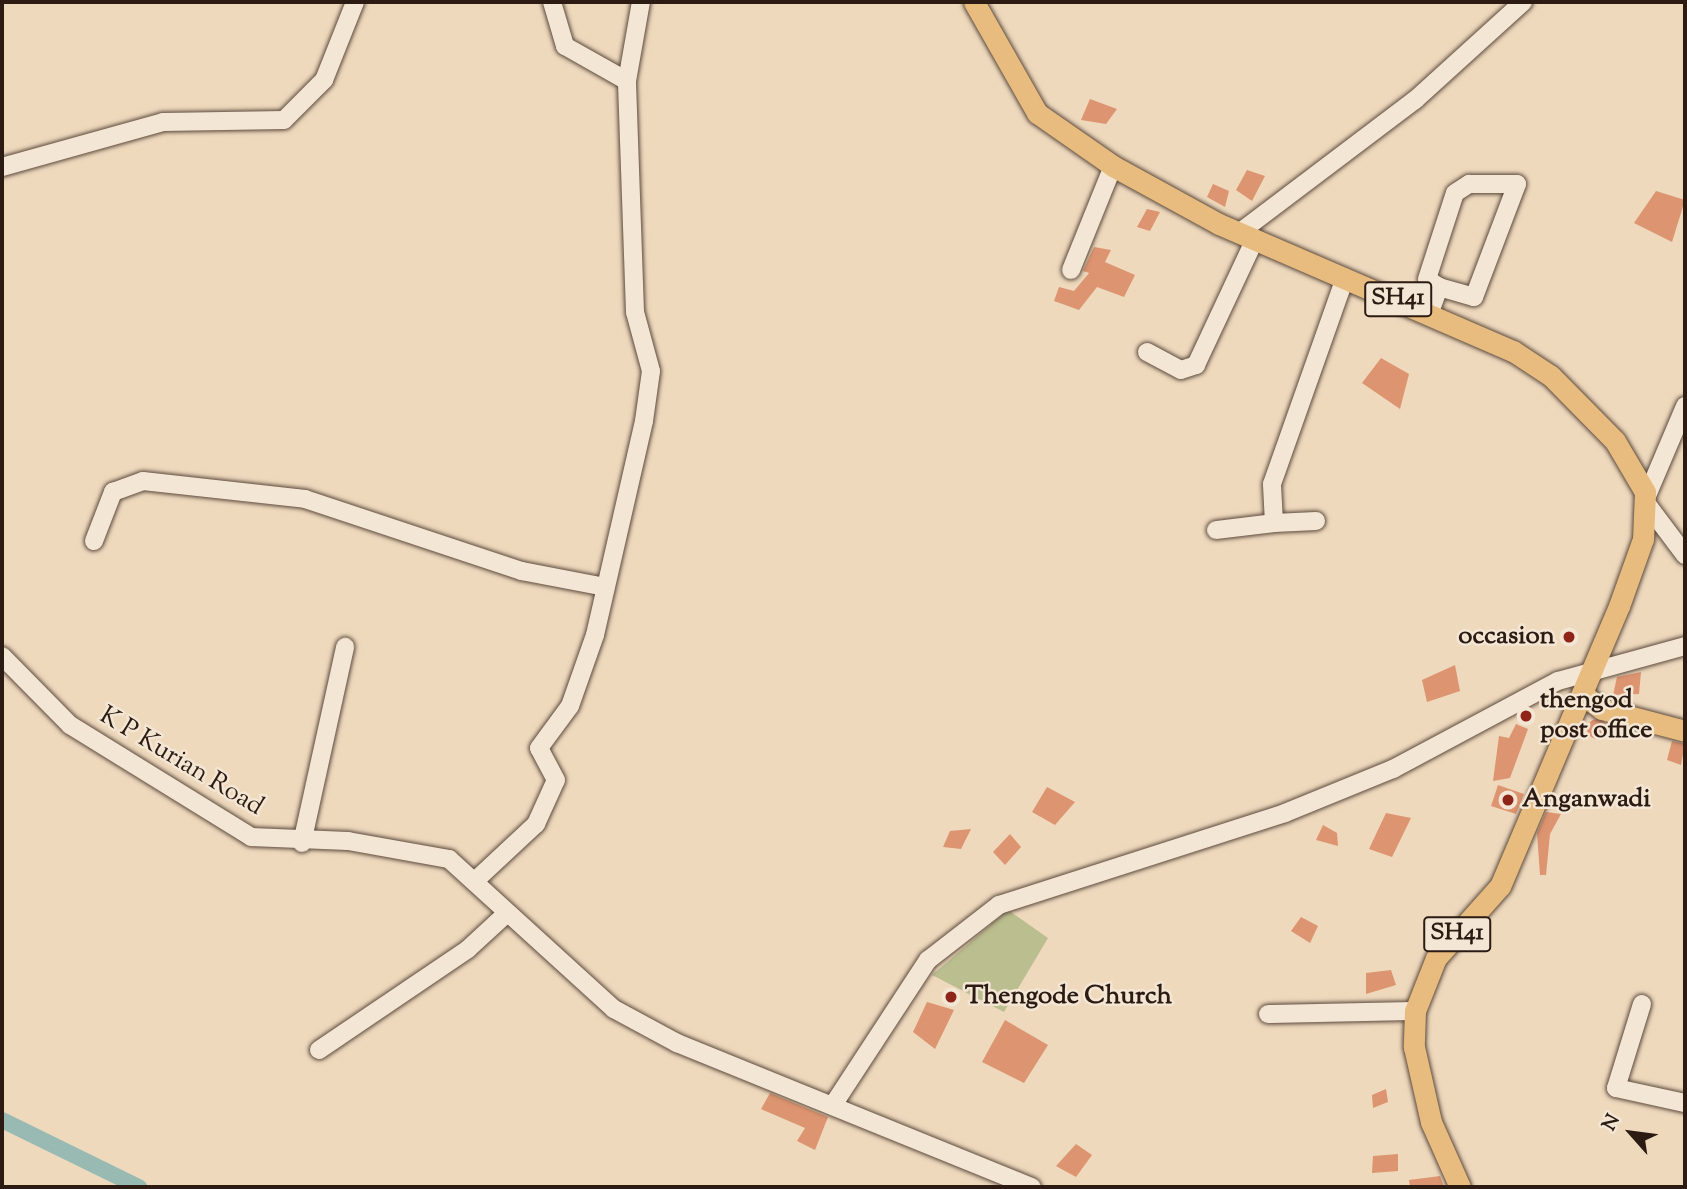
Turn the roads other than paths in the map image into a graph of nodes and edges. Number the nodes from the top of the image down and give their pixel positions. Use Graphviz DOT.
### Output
graph roads {
  1 [pos="355,2"];
  2 [pos="552,2"];
  3 [pos="641,2"];
  4 [pos="974,2"];
  5 [pos="1523,2"];
  6 [pos="627,81"];
  7 [pos="1113,166"];
  8 [pos="2,167"];
  9 [pos="1247,236"];
  10 [pos="1071,270"];
  11 [pos="1345,278"];
  12 [pos="1439,287"];
  13 [pos="1430,312"];
  14 [pos="1147,352"];
  15 [pos="1685,406"];
  16 [pos="1646,500"];
  17 [pos="1316,521"];
  18 [pos="1274,523"];
  19 [pos="1216,530"];
  20 [pos="94,541"];
  21 [pos="1685,555"];
  22 [pos="605,587"];
  23 [pos="1685,646"];
  24 [pos="345,648"];
  25 [pos="2,656"];
  26 [pos="1586,686"];
  27 [pos="1685,731"];
  28 [pos="302,843"];
  29 [pos="477,879"];
  30 [pos="508,913"];
  31 [pos="1642,1004"];
  32 [pos="1415,1011"];
  33 [pos="1268,1014"];
  34 [pos="319,1050"];
  35 [pos="835,1102"];
  36 [pos="1685,1103"];
  37 [pos="1032,1187"];
  38 [pos="1460,1187"];
  1 -- 8 [label="street"];
  2 -- 6 [label="street"];
  3 -- 6 [label="street"];
  4 -- 7 [label="main road, SH41"];
  5 -- 9 [label="street"];
  6 -- 22 [label="street"];
  7 -- 9 [label="main road, SH41"];
  7 -- 10 [label="street"];
  9 -- 11 [label="main road, SH41"];
  9 -- 14 [label="street"];
  11 -- 13 [label="main road, SH41"];
  11 -- 18 [label="street"];
  12 -- 12 [label="street"];
  12 -- 13 [label="street"];
  13 -- 16 [label="main road, SH41"];
  15 -- 16 [label="street"];
  16 -- 21 [label="street"];
  16 -- 26 [label="main road, SH41"];
  17 -- 18 [label="street"];
  18 -- 19 [label="street"];
  20 -- 22 [label="street"];
  22 -- 29 [label="street"];
  23 -- 26 [label="street"];
  24 -- 28 [label="street"];
  25 -- 28 [label="street, K P Kurian Road"];
  26 -- 27 [label="main road"];
  26 -- 32 [label="main road, SH41"];
  26 -- 35 [label="street"];
  28 -- 29 [label="street, K P Kurian Road"];
  29 -- 30 [label="street, K P Kurian Road"];
  30 -- 34 [label="street"];
  30 -- 35 [label="street, K P Kurian Road"];
  31 -- 36 [label="street"];
  32 -- 33 [label="street"];
  32 -- 38 [label="main road, SH41"];
  35 -- 37 [label="street, K P Kurian Road"];
}
